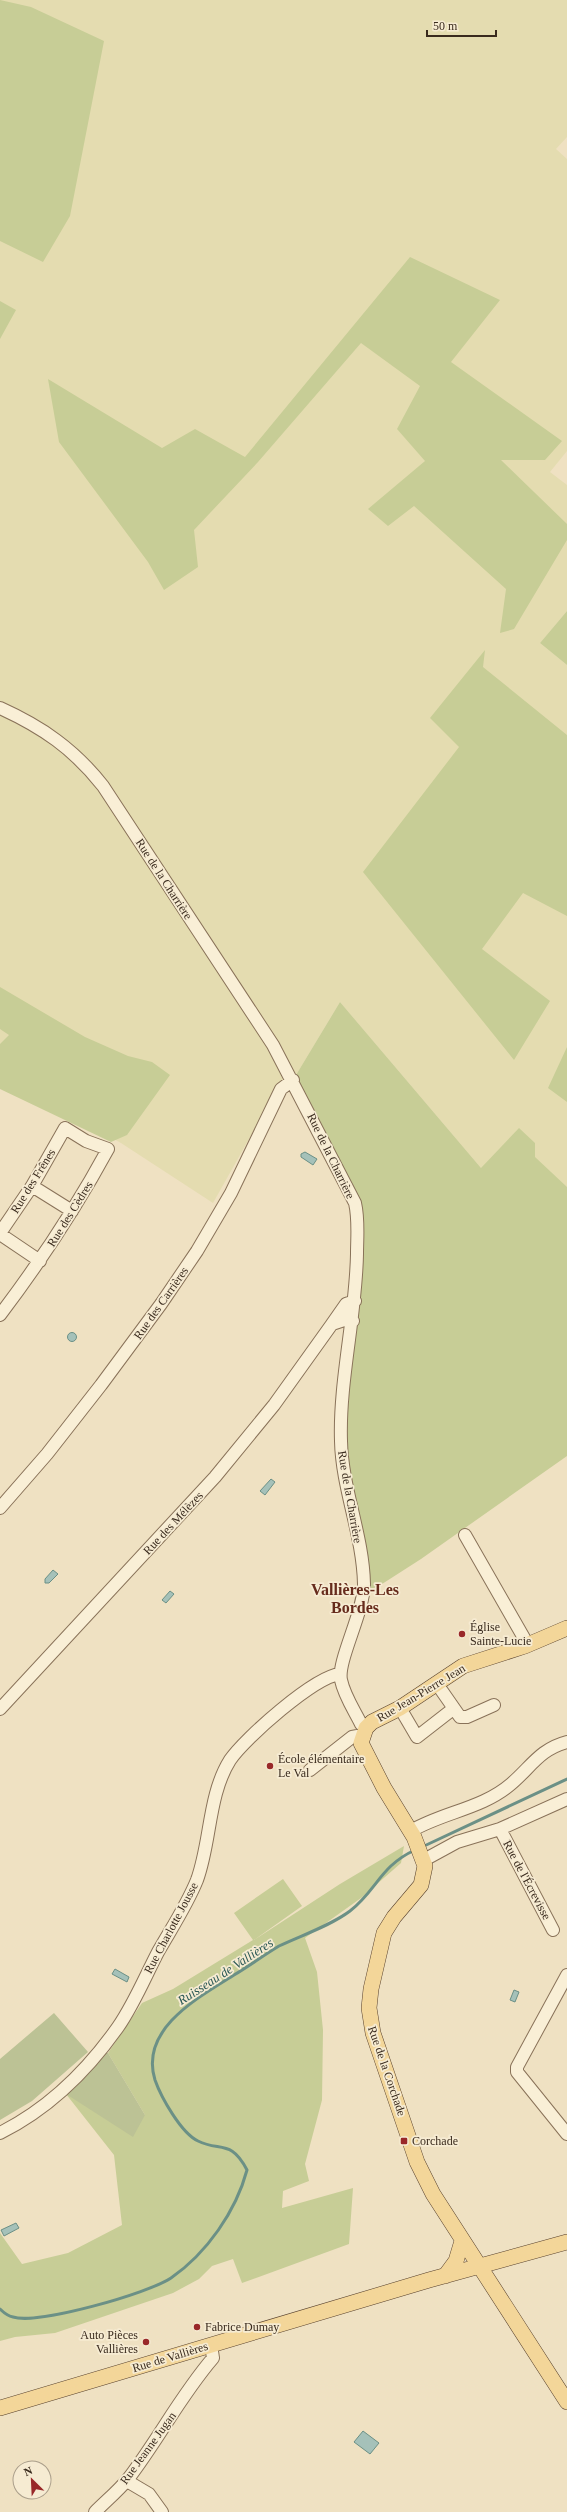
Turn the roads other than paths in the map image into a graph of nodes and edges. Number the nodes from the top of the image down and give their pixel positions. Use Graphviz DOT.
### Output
graph roads {
  1 [pos="0,708"];
  2 [pos="293,1080"];
  3 [pos="65,1128"];
  4 [pos="32,1186"];
  5 [pos="72,1211"];
  6 [pos="0,1233"];
  7 [pos="40,1261"];
  8 [pos="355,1302"];
  9 [pos="0,1315"];
  10 [pos="353,1321"];
  11 [pos="332,1324"];
  12 [pos="0,1508"];
  13 [pos="465,1535"];
  14 [pos="567,1628"];
  15 [pos="528,1645"];
  16 [pos="340,1674"];
  17 [pos="437,1684"];
  18 [pos="494,1705"];
  19 [pos="400,1708"];
  20 [pos="0,1709"];
  21 [pos="453,1709"];
  22 [pos="364,1732"];
  23 [pos="567,1742"];
  24 [pos="310,1770"];
  25 [pos="567,1799"];
  26 [pos="500,1828"];
  27 [pos="412,1834"];
  28 [pos="423,1857"];
  29 [pos="553,1930"];
  30 [pos="567,1975"];
  31 [pos="0,2133"];
  32 [pos="567,2134"];
  33 [pos="462,2241"];
  34 [pos="567,2242"];
  35 [pos="479,2267"];
  36 [pos="445,2276"];
  37 [pos="211,2345"];
  38 [pos="194,2350"];
  39 [pos="194,2379"];
  40 [pos="567,2402"];
  41 [pos="0,2408"];
  42 [pos="126,2480"];
  43 [pos="95,2512"];
  44 [pos="162,2512"];
  1 -- 2 [label="street, Rue de la Charrière"];
  2 -- 8 [label="street, Rue de la Charrière"];
  2 -- 12 [label="street, Rue des Carrières"];
  3 -- 4 [label="street, Rue des Frênes"];
  3 -- 5 [label="street, Rue des Cèdres"];
  4 -- 5 [label="street"];
  4 -- 6 [label="street, Rue des Frênes"];
  5 -- 7 [label="street, Rue des Cèdres"];
  6 -- 7 [label="street"];
  7 -- 9 [label="street, Rue des Cèdres"];
  8 -- 10 [label="street, Rue de la Charrière"];
  8 -- 11 [label="street, Rue des Mélèzes"];
  10 -- 11 [label="street"];
  10 -- 16 [label="street, Rue de la Charrière"];
  11 -- 20 [label="street, Rue des Mélèzes"];
  13 -- 15 [label="street"];
  14 -- 15 [label="main road, Rue Jean-Pierre Jean"];
  15 -- 17 [label="main road, Rue Jean-Pierre Jean"];
  16 -- 22 [label="street"];
  16 -- 31 [label="street, Rue Charlotte Jousse"];
  17 -- 19 [label="main road, Rue Jean-Pierre Jean"];
  17 -- 21 [label="street"];
  18 -- 21 [label="street"];
  19 -- 21 [label="street"];
  19 -- 22 [label="main road, Rue Jean-Pierre Jean"];
  22 -- 24 [label="street"];
  22 -- 27 [label="main road, Rue de la Corchade"];
  23 -- 27 [label="street"];
  25 -- 26 [label="street, Rue de l'Écrevisse"];
  26 -- 28 [label="street, Rue de l'Écrevisse"];
  26 -- 29 [label="street, Rue de l'Écrevisse"];
  27 -- 28 [label="main road, Rue de la Corchade"];
  28 -- 33 [label="main road, Rue de la Corchade"];
  30 -- 32 [label="street"];
  33 -- 35 [label="main road, Rue de la Corchade"];
  33 -- 36 [label="main road"];
  34 -- 35 [label="main road, Rue de Vallières"];
  35 -- 36 [label="main road, Rue de Vallières"];
  35 -- 40 [label="main road, Rue de la Corchade"];
  36 -- 37 [label="main road, Rue de Vallières"];
  37 -- 38 [label="main road, Rue de Vallières"];
  37 -- 39 [label="street, Rue Jeanne Jugan"];
  38 -- 39 [label="street, Rue Jeanne Jugan"];
  38 -- 41 [label="main road, Rue de Vallières"];
  39 -- 42 [label="street, Rue Jeanne Jugan"];
  42 -- 43 [label="street, Rue Jeanne Jugan"];
  42 -- 44 [label="street"];
}
